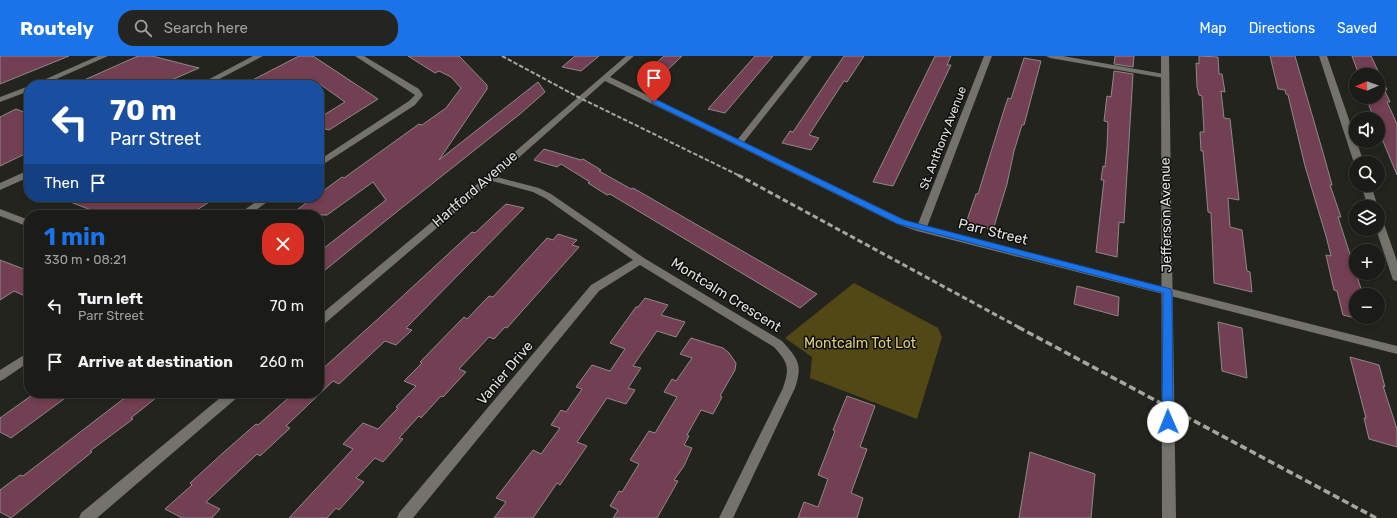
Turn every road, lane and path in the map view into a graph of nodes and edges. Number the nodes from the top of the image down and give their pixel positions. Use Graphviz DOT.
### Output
graph roads {
  1 [pos="104,56"];
  2 [pos="259,56"];
  3 [pos="360,56"];
  4 [pos="630,56"];
  5 [pos="808,56"];
  6 [pos="988,56"];
  7 [pos="1050,56"];
  8 [pos="1165,56"];
  9 [pos="1323,56"];
  10 [pos="1164,76"];
  11 [pos="605,78"];
  12 [pos="48,80"];
  13 [pos="212,80"];
  14 [pos="24,90"];
  15 [pos="0,100"];
  16 [pos="739,143"];
  17 [pos="1357,156"];
  18 [pos="324,161"];
  19 [pos="24,175"];
  20 [pos="490,178"];
  21 [pos="0,187"];
  22 [pos="262,202"];
  23 [pos="250,210"];
  24 [pos="0,212"];
  25 [pos="24,222"];
  26 [pos="921,229"];
  27 [pos="1383,236"];
  28 [pos="640,260"];
  29 [pos="1397,277"];
  30 [pos="1168,292"];
  31 [pos="324,318"];
  32 [pos="1397,350"];
  33 [pos="24,359"];
  34 [pos="0,376"];
  35 [pos="228,398"];
  36 [pos="86,518"];
  37 [pos="404,518"];
  38 [pos="726,518"];
  39 [pos="1169,518"];
  1 -- 12 [label="street"];
  2 -- 13 [label="street"];
  3 -- 18 [label="street"];
  4 -- 11 [label="street, Hartford Avenue"];
  5 -- 16 [label="street"];
  6 -- 26 [label="street, St. Anthony Avenue"];
  7 -- 10 [label="street"];
  8 -- 10 [label="street, Jefferson Avenue"];
  9 -- 17 [label="street"];
  10 -- 30 [label="street, Jefferson Avenue"];
  11 -- 16 [label="street, Parr Street"];
  11 -- 20 [label="street, Hartford Avenue"];
  14 -- 15 [label="street"];
  16 -- 26 [label="street, Parr Street"];
  19 -- 21 [label="street"];
  20 -- 28 [label="street, Montcalm Crescent"];
  20 -- 31 [label="street, Hartford Avenue"];
  22 -- 23 [label="street"];
  24 -- 25 [label="street"];
  26 -- 30 [label="street, Parr Street"];
  27 -- 29 [label="street"];
  28 -- 37 [label="street, Vanier Drive"];
  28 -- 38 [label="street, Montcalm Crescent"];
  30 -- 32 [label="street, Parr Street"];
  30 -- 39 [label="street, Jefferson Avenue"];
  33 -- 34 [label="street"];
  35 -- 36 [label="street"];
}
